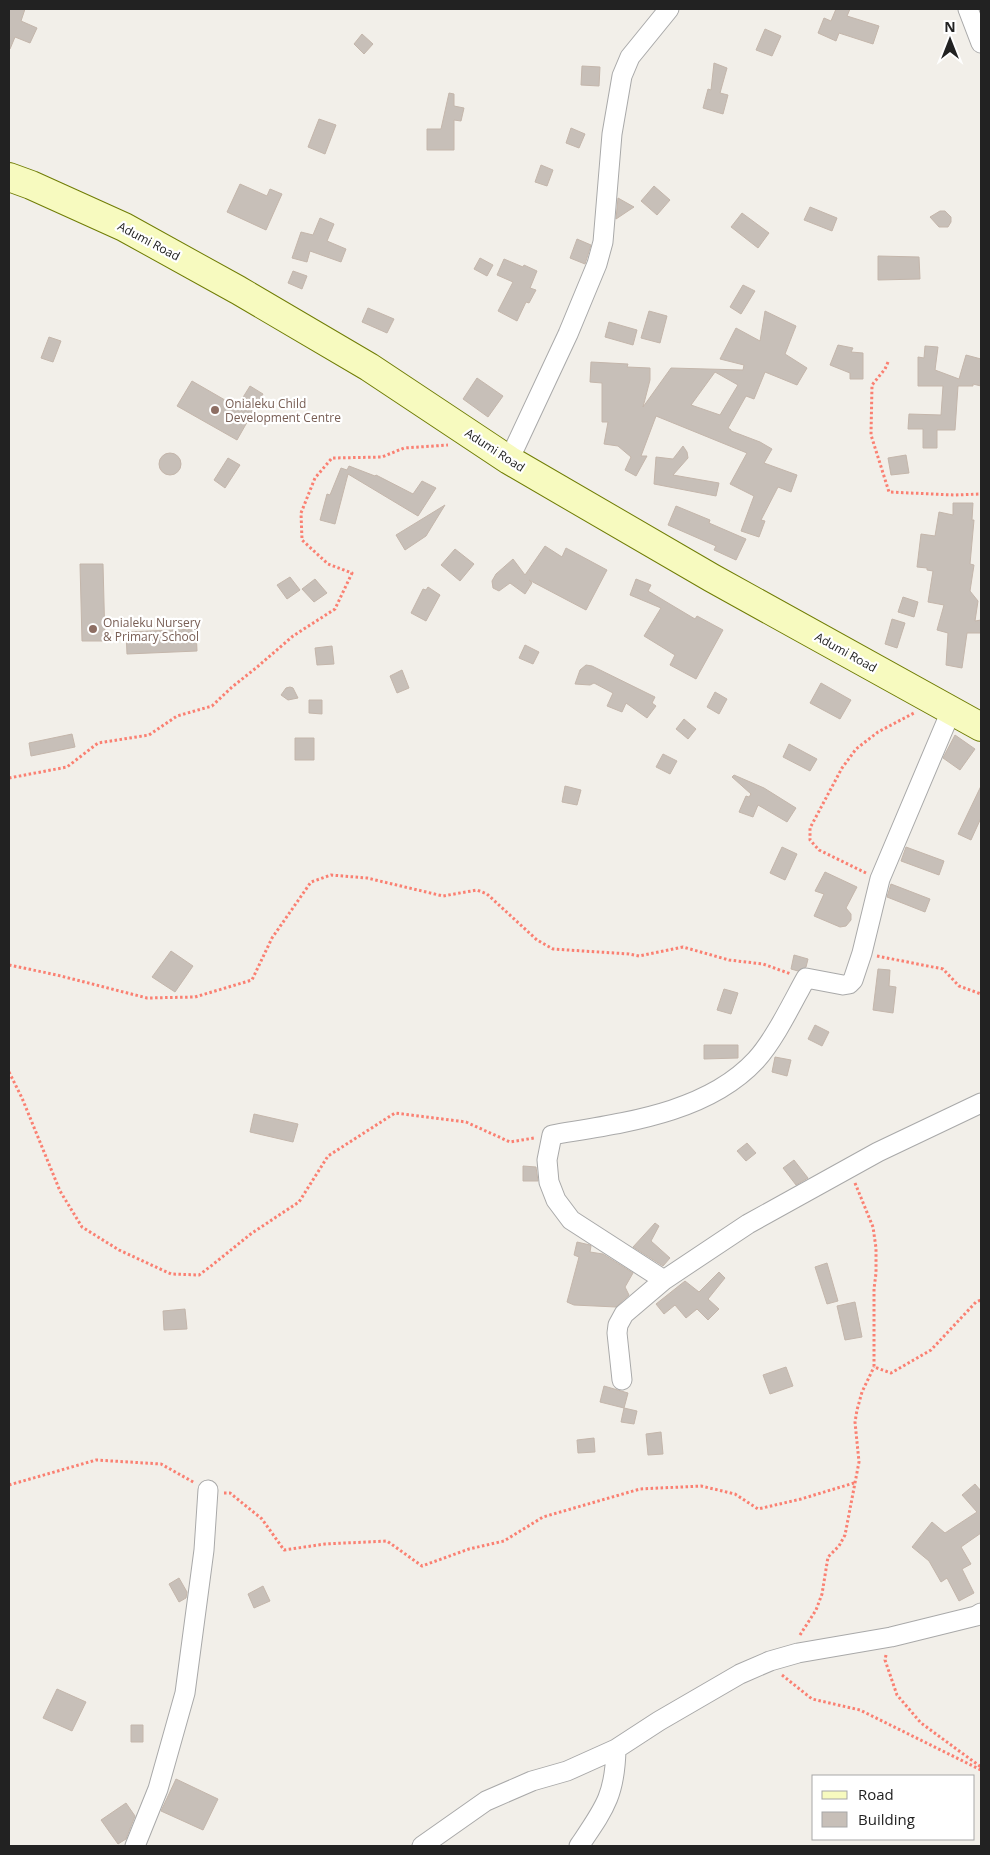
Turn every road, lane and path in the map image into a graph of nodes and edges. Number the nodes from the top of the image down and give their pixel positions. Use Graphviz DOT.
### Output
graph roads {
  1 [pos="668,9"];
  2 [pos="968,9"];
  3 [pos="981,44"];
  4 [pos="9,176"];
  5 [pos="888,362"];
  6 [pos="484,443"];
  7 [pos="509,460"];
  8 [pos="981,494"];
  9 [pos="945,707"];
  10 [pos="981,727"];
  11 [pos="9,778"];
  12 [pos="880,879"];
  13 [pos="862,953"];
  14 [pos="9,966"];
  15 [pos="806,978"];
  16 [pos="981,994"];
  17 [pos="9,1072"];
  18 [pos="981,1104"];
  19 [pos="552,1135"];
  20 [pos="850,1169"];
  21 [pos="664,1280"];
  22 [pos="981,1300"];
  23 [pos="874,1367"];
  24 [pos="622,1380"];
  25 [pos="854,1483"];
  26 [pos="9,1485"];
  27 [pos="208,1490"];
  28 [pos="981,1613"];
  29 [pos="892,1637"];
  30 [pos="798,1653"];
  31 [pos="770,1661"];
  32 [pos="616,1749"];
  33 [pos="981,1768"];
  34 [pos="135,1846"];
  35 [pos="422,1846"];
  36 [pos="579,1846"];
  1 -- 7 [label="street"];
  2 -- 3 [label="street"];
  4 -- 6 [label="main road, Adumi Road"];
  5 -- 8 [label="path"];
  6 -- 7 [label="main road, Adumi Road"];
  6 -- 11 [label="path"];
  7 -- 9 [label="main road, Adumi Road"];
  9 -- 10 [label="main road, Adumi Road"];
  9 -- 12 [label="street"];
  9 -- 12 [label="path"];
  12 -- 13 [label="street"];
  13 -- 15 [label="street"];
  13 -- 16 [label="path"];
  14 -- 15 [label="path"];
  15 -- 19 [label="street"];
  17 -- 19 [label="path"];
  18 -- 20 [label="street"];
  19 -- 21 [label="street"];
  20 -- 21 [label="street"];
  20 -- 23 [label="path"];
  21 -- 24 [label="street"];
  22 -- 23 [label="path"];
  23 -- 25 [label="path"];
  25 -- 27 [label="path"];
  25 -- 30 [label="path"];
  26 -- 27 [label="path"];
  27 -- 34 [label="street"];
  28 -- 29 [label="street"];
  29 -- 30 [label="street"];
  29 -- 33 [label="path"];
  30 -- 31 [label="street"];
  31 -- 32 [label="street"];
  31 -- 33 [label="path"];
  32 -- 35 [label="street"];
  32 -- 36 [label="street"];
}
